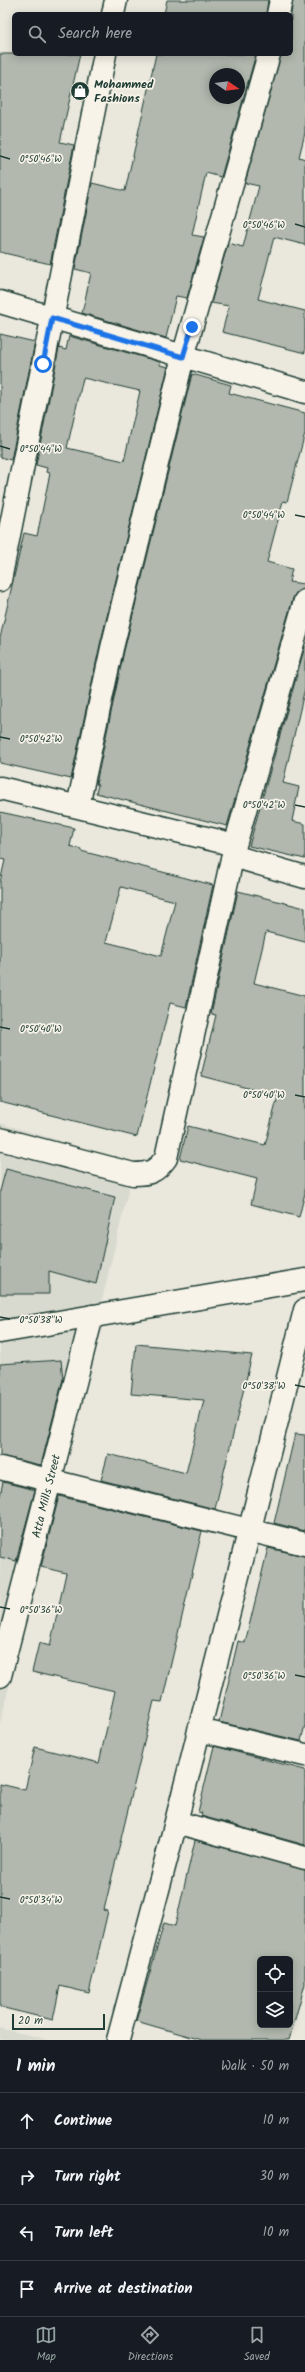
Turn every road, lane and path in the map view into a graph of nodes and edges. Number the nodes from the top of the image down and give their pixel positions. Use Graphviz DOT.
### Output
graph roads {
  1 [pos="116,0"];
  2 [pos="281,0"];
  3 [pos="113,12"];
  4 [pos="278,12"];
  5 [pos="105,56"];
  6 [pos="268,56"];
  7 [pos="0,302"];
  8 [pos="52,318"];
  9 [pos="183,357"];
  10 [pos="305,392"];
  11 [pos="0,580"];
  12 [pos="305,601"];
  13 [pos="0,788"];
  14 [pos="78,806"];
  15 [pos="234,850"];
  16 [pos="305,877"];
  17 [pos="0,1139"];
  18 [pos="305,1280"];
  19 [pos="305,1310"];
  20 [pos="92,1316"];
  21 [pos="0,1332"];
  22 [pos="0,1468"];
  23 [pos="50,1481"];
  24 [pos="248,1531"];
  25 [pos="305,1544"];
  26 [pos="0,1676"];
  27 [pos="198,1730"];
  28 [pos="305,1755"];
  29 [pos="176,1822"];
  30 [pos="305,1858"];
  31 [pos="118,2040"];
  1 -- 3 [label="street"];
  2 -- 4 [label="street"];
  5 -- 8 [label="street"];
  6 -- 9 [label="street"];
  7 -- 8 [label="street"];
  8 -- 9 [label="street"];
  8 -- 11 [label="street"];
  9 -- 10 [label="street"];
  9 -- 14 [label="street"];
  12 -- 15 [label="street"];
  13 -- 14 [label="street"];
  14 -- 15 [label="street"];
  15 -- 16 [label="street"];
  15 -- 17 [label="street"];
  18 -- 20 [label="street"];
  19 -- 24 [label="street"];
  20 -- 21 [label="street"];
  20 -- 23 [label="street, Atta Mills Street"];
  22 -- 23 [label="street"];
  23 -- 24 [label="street"];
  23 -- 26 [label="street, Atta Mills Street"];
  24 -- 25 [label="street"];
  24 -- 27 [label="street"];
  27 -- 28 [label="street"];
  27 -- 29 [label="street"];
  29 -- 30 [label="street"];
  29 -- 31 [label="street"];
}
